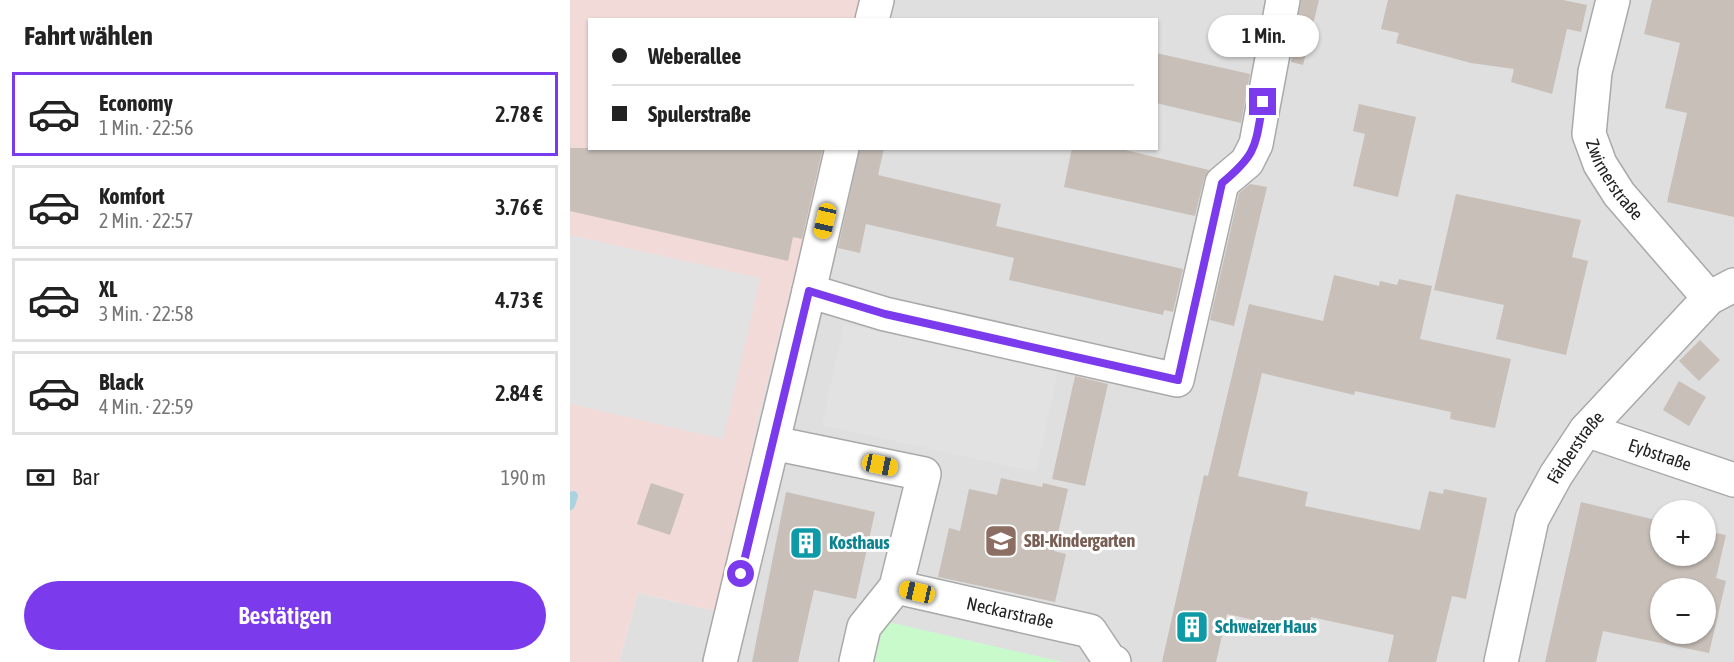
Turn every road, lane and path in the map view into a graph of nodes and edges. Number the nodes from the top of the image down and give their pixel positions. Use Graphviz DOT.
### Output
graph roads {
  1 [pos="877,0"];
  2 [pos="1283,0"];
  3 [pos="1613,0"];
  4 [pos="872,18"];
  5 [pos="842,150"];
  6 [pos="809,291"];
  7 [pos="1721,292"];
  8 [pos="1586,430"];
  9 [pos="773,443"];
  10 [pos="1734,480"];
  11 [pos="896,587"];
  12 [pos="720,662"];
  13 [pos="856,662"];
  14 [pos="1112,662"];
  15 [pos="1501,662"];
  1 -- 4 [label="street"];
  2 -- 6 [label="street"];
  3 -- 7 [label="street, Zwirnerstraße"];
  5 -- 6 [label="street"];
  6 -- 9 [label="street"];
  7 -- 8 [label="street, Färberstraße"];
  8 -- 10 [label="street, Eybstraße"];
  8 -- 15 [label="street, Färberstraße"];
  9 -- 11 [label="street"];
  9 -- 12 [label="street"];
  11 -- 13 [label="street"];
  11 -- 14 [label="street, Neckarstraße"];
}
